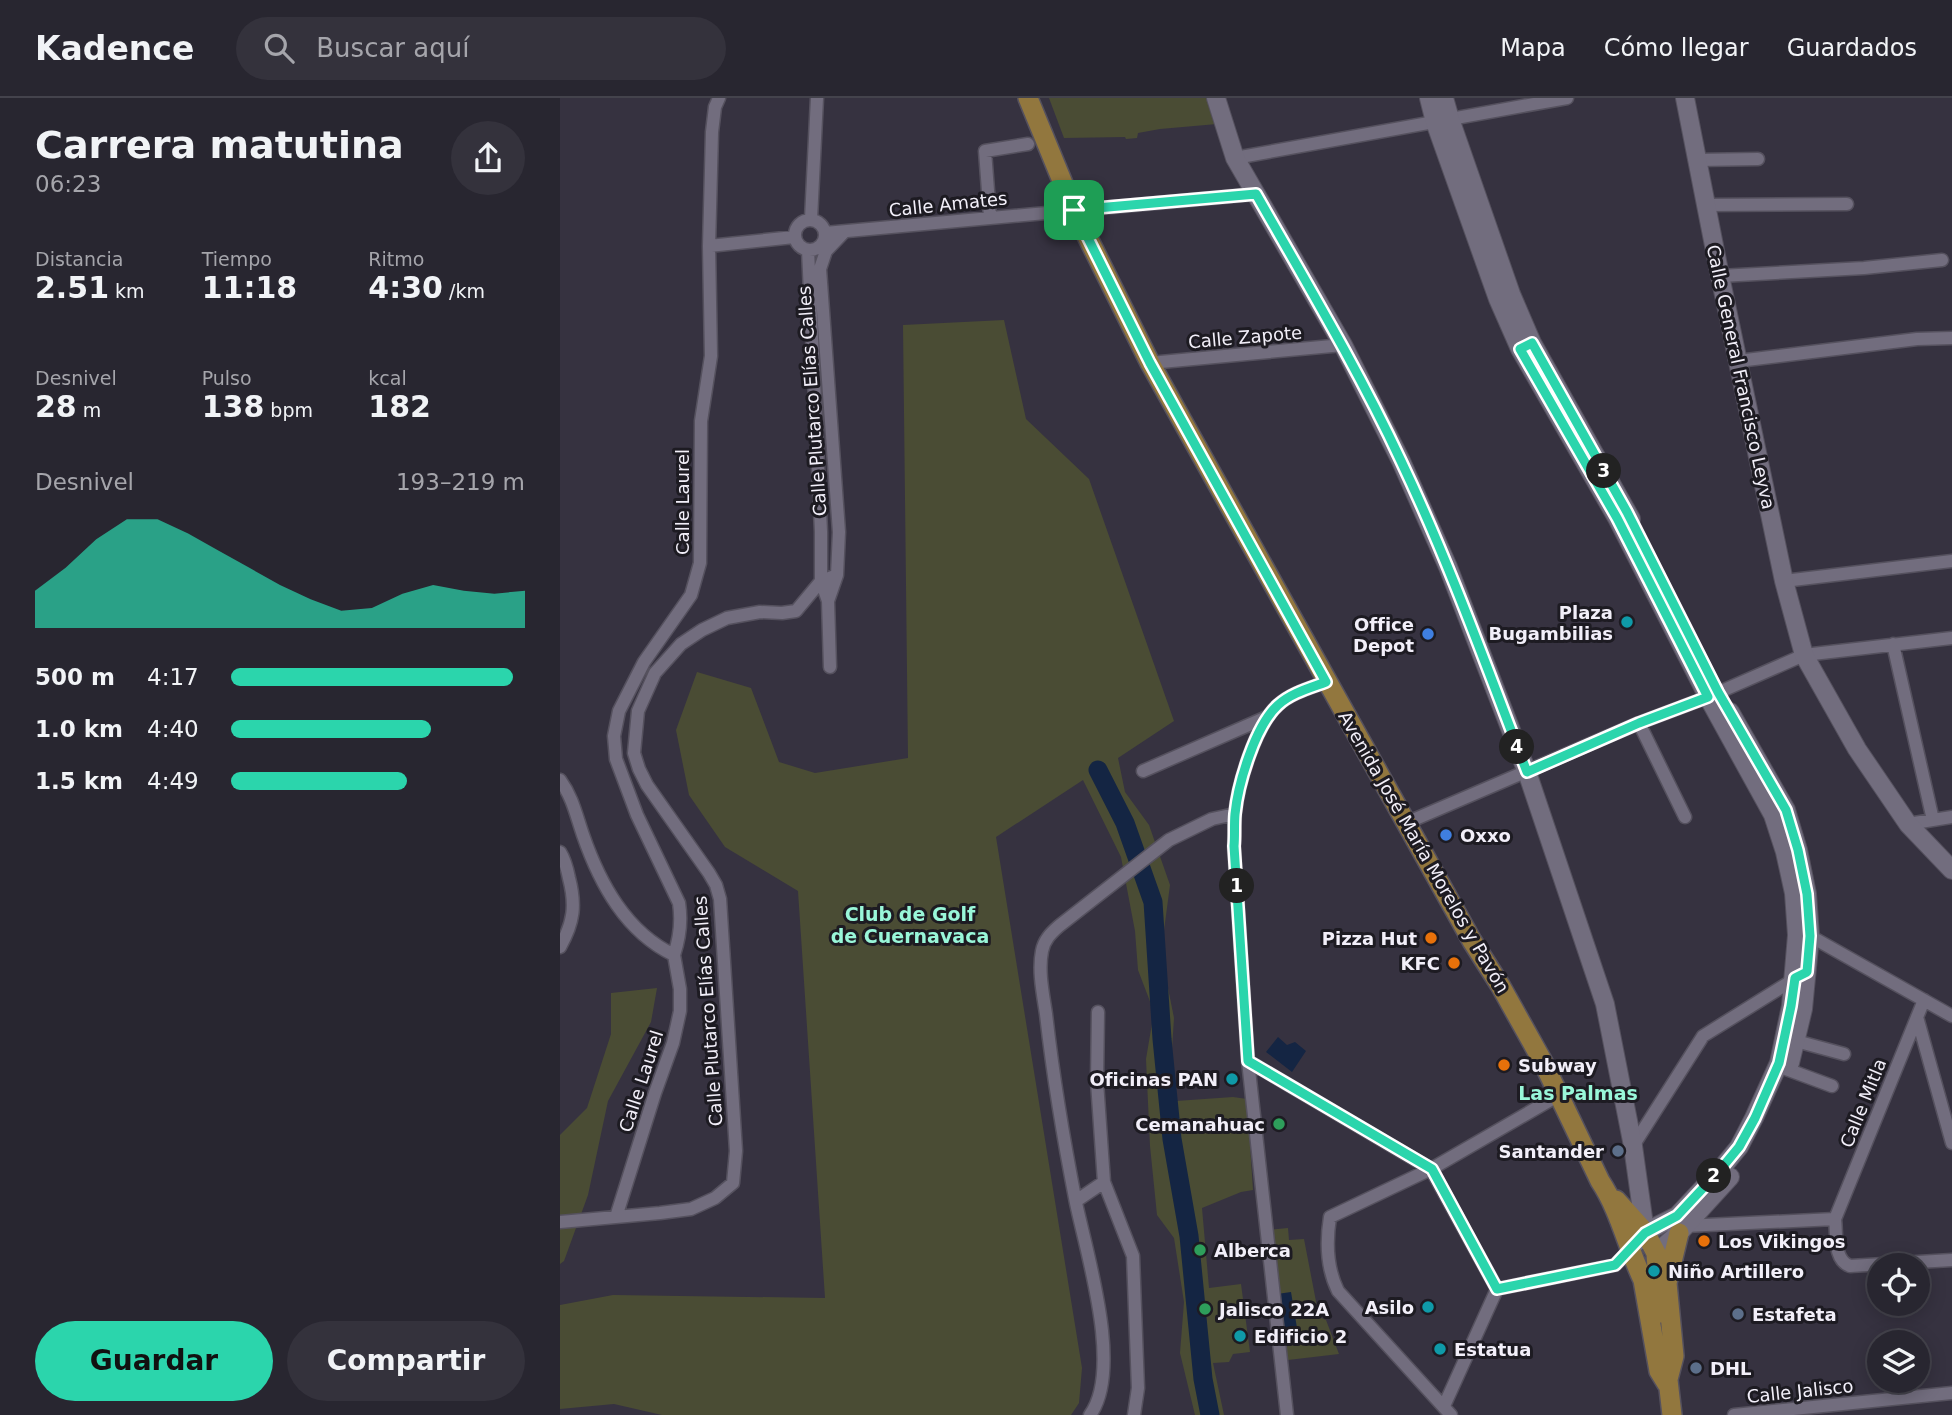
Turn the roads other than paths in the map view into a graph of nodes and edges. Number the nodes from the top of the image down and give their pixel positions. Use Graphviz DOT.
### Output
graph roads {
  1 [pos="719,98"];
  2 [pos="817,98"];
  3 [pos="1028,98"];
  4 [pos="1216,98"];
  5 [pos="1429,98"];
  6 [pos="1444,98"];
  7 [pos="1567,98"];
  8 [pos="1685,98"];
  9 [pos="1442,121"];
  10 [pos="1028,144"];
  11 [pos="1235,158"];
  12 [pos="1758,159"];
  13 [pos="1698,160"];
  14 [pos="1256,194"];
  15 [pos="1847,204"];
  16 [pos="1706,205"];
  17 [pos="1074,210"];
  18 [pos="990,217"];
  19 [pos="811,219"];
  20 [pos="844,232"];
  21 [pos="825,233"];
  22 [pos="794,237"];
  23 [pos="709,246"];
  24 [pos="808,250"];
  25 [pos="1942,260"];
  26 [pos="1720,276"];
  27 [pos="1952,338"];
  28 [pos="1343,345"];
  29 [pos="1738,361"];
  30 [pos="1150,363"];
  31 [pos="1952,561"];
  32 [pos="837,575"];
  33 [pos="821,581"];
  34 [pos="1784,581"];
  35 [pos="828,601"];
  36 [pos="1952,638"];
  37 [pos="1893,644"];
  38 [pos="1804,655"];
  39 [pos="830,667"];
  40 [pos="1326,682"];
  41 [pos="1713,694"];
  42 [pos="1267,717"];
  43 [pos="1639,723"];
  44 [pos="1143,771"];
  45 [pos="1527,772"];
  46 [pos="560,780"];
  47 [pos="1235,814"];
  48 [pos="1685,817"];
  49 [pos="1952,817"];
  50 [pos="1933,820"];
  51 [pos="1406,823"];
  52 [pos="1908,824"];
  53 [pos="560,852"];
  54 [pos="1952,870"];
  55 [pos="1803,935"];
  56 [pos="560,947"];
  57 [pos="674,955"];
  58 [pos="1801,975"];
  59 [pos="1924,1000"];
  60 [pos="1098,1013"];
  61 [pos="1952,1016"];
  62 [pos="1916,1017"];
  63 [pos="1796,1041"];
  64 [pos="1844,1054"];
  65 [pos="1248,1061"];
  66 [pos="1783,1068"];
  67 [pos="1832,1086"];
  68 [pos="1559,1095"];
  69 [pos="1952,1143"];
  70 [pos="1633,1146"];
  71 [pos="1432,1169"];
  72 [pos="1104,1182"];
  73 [pos="1610,1196"];
  74 [pos="1076,1201"];
  75 [pos="616,1217"];
  76 [pos="1835,1219"];
  77 [pos="560,1222"];
  78 [pos="1682,1230"];
  79 [pos="1645,1233"];
  80 [pos="1630,1250"];
  81 [pos="1656,1253"];
  82 [pos="1952,1259"];
  83 [pos="1497,1289"];
  84 [pos="1667,1384"];
  85 [pos="1952,1393"];
  86 [pos="1447,1411"];
  87 [pos="1090,1415"];
  88 [pos="1134,1415"];
  89 [pos="1287,1415"];
  90 [pos="1672,1415"];
  91 [pos="1734,1415"];
  1 -- 23 [label="street, Calle Laurel"];
  2 -- 19 [label="street"];
  3 -- 17 [label="main road, Avenida José María Morelos y Pavón"];
  4 -- 11 [label="street"];
  5 -- 9 [label="street"];
  6 -- 9 [label="street"];
  7 -- 9 [label="street"];
  8 -- 13 [label="street, Calle General Francisco Leyva"];
  9 -- 11 [label="street"];
  9 -- 41 [label="street"];
  10 -- 18 [label="street"];
  11 -- 14 [label="street"];
  12 -- 13 [label="street"];
  13 -- 16 [label="street, Calle General Francisco Leyva"];
  14 -- 17 [label="street, Calle Amates"];
  14 -- 28 [label="street"];
  15 -- 16 [label="street"];
  16 -- 26 [label="street, Calle General Francisco Leyva"];
  17 -- 18 [label="street, Calle Amates"];
  17 -- 30 [label="main road, Avenida José María Morelos y Pavón"];
  18 -- 20 [label="street, Calle Amates"];
  19 -- 21 [label="street"];
  19 -- 22 [label="street"];
  20 -- 21 [label="street, Calle Amates"];
  20 -- 32 [label="street, Calle Plutarco Elías Calles"];
  21 -- 24 [label="street"];
  22 -- 23 [label="street"];
  22 -- 24 [label="street"];
  23 -- 57 [label="street, Calle Laurel"];
  24 -- 33 [label="street, Calle Plutarco Elías Calles"];
  25 -- 26 [label="street"];
  26 -- 29 [label="street, Calle General Francisco Leyva"];
  27 -- 29 [label="street"];
  28 -- 30 [label="street, Calle Zapote"];
  28 -- 45 [label="street"];
  29 -- 34 [label="street, Calle General Francisco Leyva"];
  30 -- 40 [label="main road, Avenida José María Morelos y Pavón"];
  31 -- 34 [label="street"];
  32 -- 33 [label="street, Calle Plutarco Elías Calles"];
  32 -- 35 [label="street, Calle Plutarco Elías Calles"];
  33 -- 35 [label="street, Calle Plutarco Elías Calles"];
  33 -- 75 [label="street, Calle Plutarco Elías Calles"];
  34 -- 38 [label="street, Calle General Francisco Leyva"];
  35 -- 39 [label="street, Calle Plutarco Elías Calles"];
  36 -- 37 [label="street"];
  37 -- 38 [label="street"];
  37 -- 50 [label="street"];
  38 -- 41 [label="street"];
  38 -- 52 [label="street, Calle General Francisco Leyva"];
  40 -- 42 [label="street"];
  40 -- 51 [label="main road, Avenida José María Morelos y Pavón"];
  41 -- 43 [label="street"];
  41 -- 55 [label="street"];
  42 -- 44 [label="street"];
  42 -- 47 [label="street"];
  43 -- 45 [label="street"];
  43 -- 48 [label="street"];
  45 -- 51 [label="street"];
  45 -- 70 [label="street"];
  46 -- 57 [label="street"];
  47 -- 65 [label="street"];
  47 -- 74 [label="street"];
  49 -- 50 [label="street"];
  50 -- 52 [label="street"];
  51 -- 68 [label="main road, Avenida José María Morelos y Pavón"];
  52 -- 54 [label="street, Calle General Francisco Leyva"];
  53 -- 56 [label="street"];
  55 -- 58 [label="street"];
  55 -- 59 [label="street"];
  57 -- 75 [label="street, Calle Laurel"];
  58 -- 63 [label="street"];
  58 -- 66 [label="street"];
  58 -- 70 [label="street"];
  59 -- 61 [label="street"];
  59 -- 62 [label="street, Calle Mitla"];
  60 -- 72 [label="street"];
  62 -- 69 [label="street"];
  62 -- 76 [label="street, Calle Mitla"];
  63 -- 64 [label="street"];
  63 -- 66 [label="street"];
  65 -- 71 [label="street"];
  65 -- 89 [label="street"];
  66 -- 67 [label="street"];
  66 -- 78 [label="street"];
  66 -- 79 [label="street"];
  68 -- 71 [label="street"];
  68 -- 73 [label="main road, Avenida José María Morelos y Pavón"];
  70 -- 79 [label="street"];
  71 -- 83 [label="street"];
  71 -- 86 [label="street"];
  72 -- 74 [label="street"];
  72 -- 88 [label="street"];
  73 -- 79 [label="main road"];
  73 -- 80 [label="main road"];
  74 -- 87 [label="street"];
  75 -- 77 [label="street, Calle Plutarco Elías Calles"];
  76 -- 78 [label="street"];
  76 -- 82 [label="street"];
  78 -- 81 [label="street"];
  78 -- 84 [label="main road"];
  79 -- 80 [label="street"];
  79 -- 81 [label="main road"];
  80 -- 83 [label="street"];
  80 -- 84 [label="main road"];
  81 -- 84 [label="main road"];
  83 -- 86 [label="street"];
  84 -- 90 [label="main road"];
  85 -- 91 [label="street, Calle Jalisco"];
}
